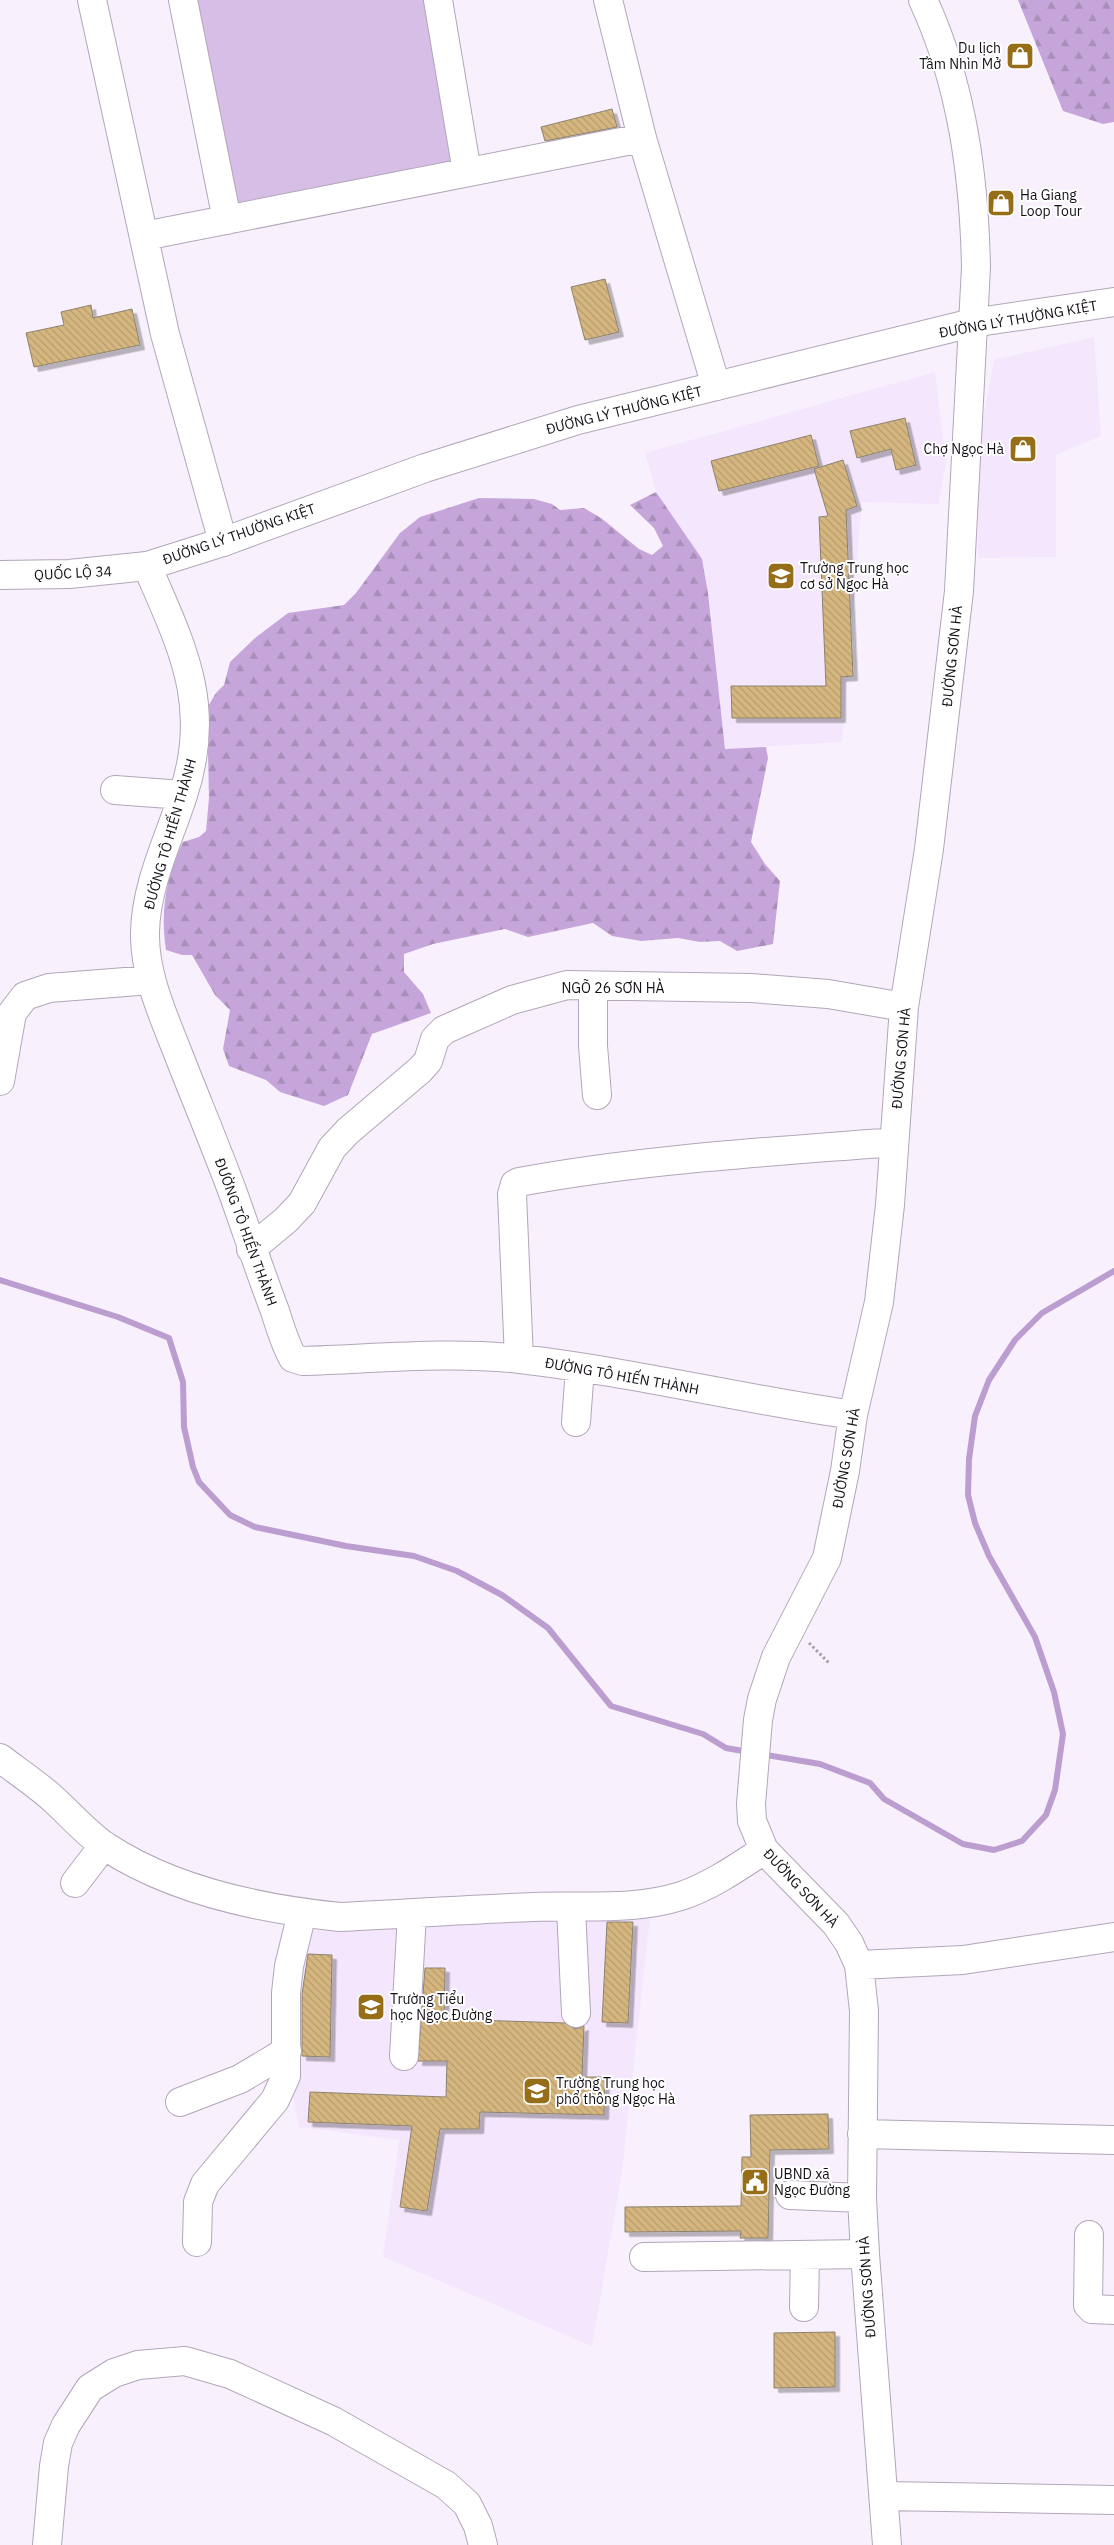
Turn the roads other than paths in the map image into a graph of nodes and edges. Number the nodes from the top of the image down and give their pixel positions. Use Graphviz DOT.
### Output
graph roads {
  1 [pos="92,0"];
  2 [pos="183,0"];
  3 [pos="438,0"];
  4 [pos="608,0"];
  5 [pos="922,0"];
  6 [pos="642,138"];
  7 [pos="467,172"];
  8 [pos="227,220"];
  9 [pos="144,236"];
  10 [pos="1114,302"];
  11 [pos="972,323"];
  12 [pos="716,386"];
  13 [pos="223,542"];
  14 [pos="147,566"];
  15 [pos="0,575"];
  16 [pos="115,790"];
  17 [pos="183,795"];
  18 [pos="151,980"];
  19 [pos="593,986"];
  20 [pos="904,1007"];
  21 [pos="0,1084"];
  22 [pos="597,1095"];
  23 [pos="894,1142"];
  24 [pos="251,1248"];
  25 [pos="519,1359"];
  26 [pos="580,1368"];
  27 [pos="853,1415"];
  28 [pos="576,1422"];
  29 [pos="0,1758"];
  30 [pos="104,1845"];
  31 [pos="764,1850"];
  32 [pos="75,1882"];
  33 [pos="572,1908"];
  34 [pos="302,1913"];
  35 [pos="412,1914"];
  36 [pos="1114,1938"];
  37 [pos="859,1965"];
  38 [pos="576,2013"];
  39 [pos="287,2051"];
  40 [pos="404,2056"];
  41 [pos="180,2102"];
  42 [pos="862,2134"];
  43 [pos="1114,2140"];
  44 [pos="790,2195"];
  45 [pos="862,2198"];
  46 [pos="1089,2236"];
  47 [pos="198,2242"];
  48 [pos="865,2254"];
  49 [pos="805,2255"];
  50 [pos="644,2257"];
  51 [pos="804,2307"];
  52 [pos="1114,2310"];
  53 [pos="884,2496"];
  54 [pos="1114,2500"];
  55 [pos="47,2545"];
  56 [pos="483,2545"];
  57 [pos="886,2545"];
  1 -- 9 [label="main road"];
  2 -- 8 [label="main road"];
  3 -- 7 [label="main road"];
  4 -- 6 [label="main road"];
  5 -- 11 [label="main road, ĐƯỜNG SƠN HÀ"];
  6 -- 7 [label="main road"];
  6 -- 12 [label="main road"];
  7 -- 8 [label="main road"];
  8 -- 9 [label="main road"];
  9 -- 13 [label="main road"];
  10 -- 11 [label="main road, ĐƯỜNG LÝ THƯỜNG KIỆT"];
  11 -- 12 [label="main road, ĐƯỜNG LÝ THƯỜNG KIỆT"];
  11 -- 20 [label="main road, ĐƯỜNG SƠN HÀ"];
  12 -- 13 [label="main road, ĐƯỜNG LÝ THƯỜNG KIỆT"];
  13 -- 14 [label="main road, ĐƯỜNG LÝ THƯỜNG KIỆT"];
  14 -- 15 [label="main road, QUỐC LỘ 34"];
  14 -- 17 [label="main road, ĐƯỜNG TÔ HIẾN THÀNH"];
  16 -- 17 [label="main road"];
  17 -- 18 [label="main road, ĐƯỜNG TÔ HIẾN THÀNH"];
  18 -- 21 [label="main road"];
  18 -- 24 [label="main road, ĐƯỜNG TÔ HIẾN THÀNH"];
  19 -- 20 [label="main road, NGÕ 26 SƠN HÀ"];
  19 -- 22 [label="main road"];
  19 -- 24 [label="main road, NGÕ 26 SƠN HÀ"];
  20 -- 23 [label="main road, ĐƯỜNG SƠN HÀ"];
  23 -- 25 [label="main road"];
  23 -- 27 [label="main road, ĐƯỜNG SƠN HÀ"];
  24 -- 25 [label="main road, ĐƯỜNG TÔ HIẾN THÀNH"];
  25 -- 26 [label="main road, ĐƯỜNG TÔ HIẾN THÀNH"];
  26 -- 27 [label="main road, ĐƯỜNG TÔ HIẾN THÀNH"];
  26 -- 28 [label="main road"];
  27 -- 31 [label="main road, ĐƯỜNG SƠN HÀ"];
  29 -- 30 [label="main road"];
  30 -- 32 [label="main road"];
  30 -- 34 [label="main road"];
  31 -- 33 [label="main road"];
  31 -- 37 [label="main road, ĐƯỜNG SƠN HÀ"];
  33 -- 35 [label="main road"];
  33 -- 38 [label="main road"];
  34 -- 35 [label="main road"];
  34 -- 39 [label="main road"];
  35 -- 40 [label="main road"];
  36 -- 37 [label="main road"];
  37 -- 42 [label="main road, ĐƯỜNG SƠN HÀ"];
  39 -- 41 [label="main road"];
  39 -- 47 [label="main road"];
  42 -- 43 [label="main road"];
  42 -- 45 [label="main road, ĐƯỜNG SƠN HÀ"];
  44 -- 45 [label="main road"];
  45 -- 48 [label="main road, ĐƯỜNG SƠN HÀ"];
  46 -- 52 [label="main road"];
  48 -- 49 [label="main road"];
  48 -- 53 [label="main road, ĐƯỜNG SƠN HÀ"];
  49 -- 50 [label="main road"];
  49 -- 51 [label="main road"];
  53 -- 54 [label="main road"];
  53 -- 57 [label="main road, ĐƯỜNG SƠN HÀ"];
  55 -- 56 [label="main road"];
}
